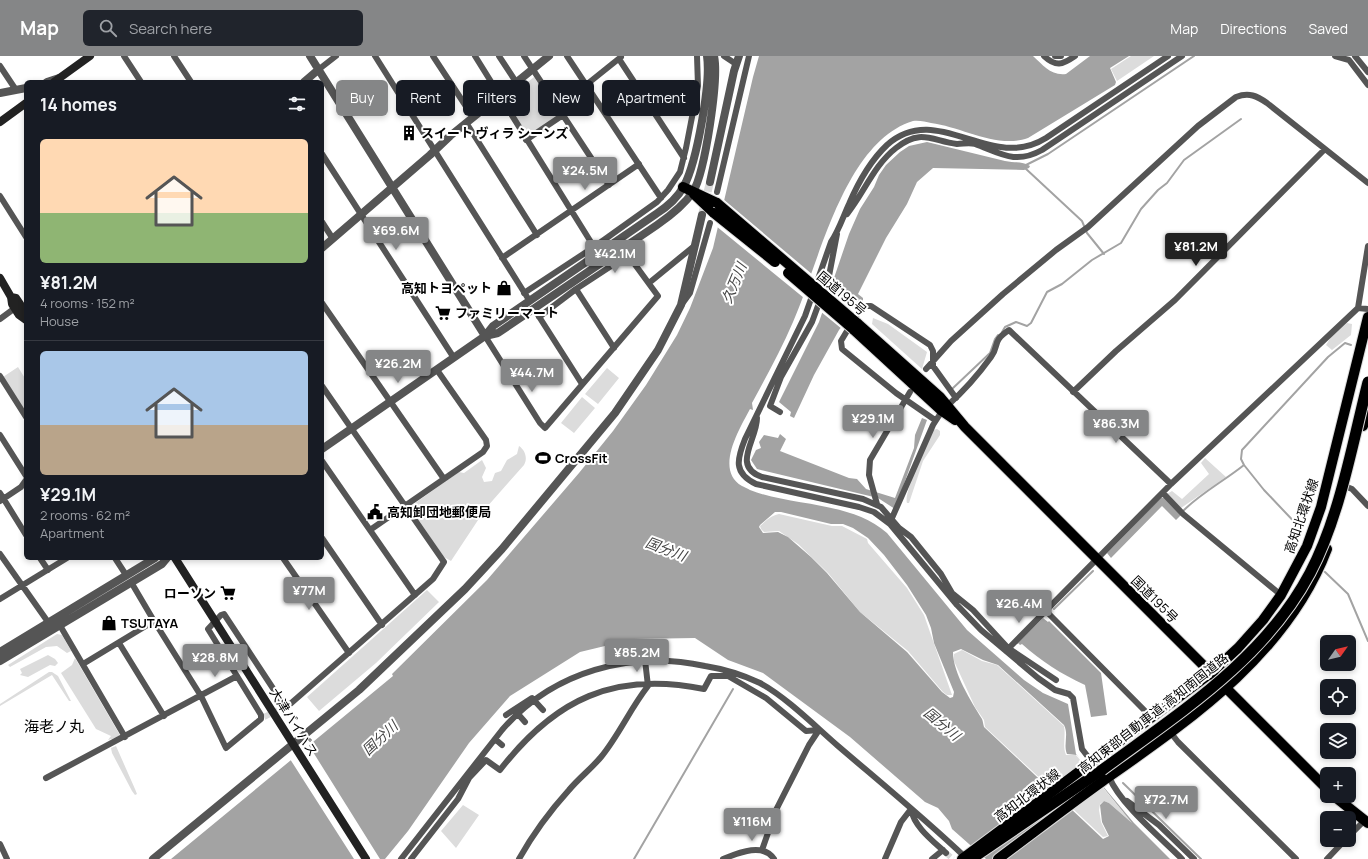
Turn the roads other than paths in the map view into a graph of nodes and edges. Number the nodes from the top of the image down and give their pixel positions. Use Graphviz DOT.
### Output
graph roads {
  1 [pos="89,56"];
  2 [pos="124,56"];
  3 [pos="174,56"];
  4 [pos="310,56"];
  5 [pos="336,56"];
  6 [pos="375,56"];
  7 [pos="433,56"];
  8 [pos="475,56"];
  9 [pos="499,56"];
  10 [pos="524,56"];
  11 [pos="549,56"];
  12 [pos="568,56"];
  13 [pos="697,56"];
  14 [pos="707,56"];
  15 [pos="714,56"];
  16 [pos="724,56"];
  17 [pos="739,56"];
  18 [pos="749,56"];
  19 [pos="1044,56"];
  20 [pos="1055,56"];
  21 [pos="1061,56"];
  22 [pos="1074,56"];
  23 [pos="1168,56"];
  24 [pos="1182,56"];
  25 [pos="1335,56"];
  26 [pos="1355,56"];
  27 [pos="621,57"];
  28 [pos="736,64"];
  29 [pos="0,66"];
  30 [pos="533,69"];
  31 [pos="318,70"];
  32 [pos="1368,72"];
  33 [pos="60,80"];
  34 [pos="140,80"];
  35 [pos="190,80"];
  36 [pos="306,80"];
  37 [pos="490,80"];
  38 [pos="515,80"];
  39 [pos="519,80"];
  40 [pos="540,80"];
  41 [pos="583,80"];
  42 [pos="592,80"];
  43 [pos="1368,86"];
  44 [pos="24,88"];
  45 [pos="16,90"];
  46 [pos="0,93"];
  47 [pos="594,97"];
  48 [pos="24,104"];
  49 [pos="476,116"];
  50 [pos="512,116"];
  51 [pos="562,116"];
  52 [pos="564,116"];
  53 [pos="470,121"];
  54 [pos="0,122"];
  55 [pos="526,140"];
  56 [pos="1325,149"];
  57 [pos="435,151"];
  58 [pos="324,157"];
  59 [pos="684,158"];
  60 [pos="639,164"];
  61 [pos="710,182"];
  62 [pos="1368,183"];
  63 [pos="609,185"];
  64 [pos="392,187"];
  65 [pos="688,189"];
  66 [pos="717,192"];
  67 [pos="0,196"];
  68 [pos="661,198"];
  69 [pos="571,211"];
  70 [pos="360,213"];
  71 [pos="702,215"];
  72 [pos="844,218"];
  73 [pos="710,223"];
  74 [pos="324,225"];
  75 [pos="837,233"];
  76 [pos="24,234"];
  77 [pos="537,235"];
  78 [pos="333,239"];
  79 [pos="324,246"];
  80 [pos="1368,246"];
  81 [pos="594,247"];
  82 [pos="693,247"];
  83 [pos="502,258"];
  84 [pos="0,278"];
  85 [pos="649,283"];
  86 [pos="576,289"];
  87 [pos="524,293"];
  88 [pos="529,300"];
  89 [pos="20,304"];
  90 [pos="681,305"];
  91 [pos="324,306"];
  92 [pos="1358,308"];
  93 [pos="534,309"];
  94 [pos="1368,309"];
  95 [pos="539,317"];
  96 [pos="1368,317"];
  97 [pos="0,319"];
  98 [pos="485,336"];
  99 [pos="614,348"];
  100 [pos="454,358"];
  101 [pos="932,362"];
  102 [pos="784,366"];
  103 [pos="926,369"];
  104 [pos="437,370"];
  105 [pos="0,376"];
  106 [pos="1368,382"];
  107 [pos="582,384"];
  108 [pos="324,389"];
  109 [pos="910,392"];
  110 [pos="1073,392"];
  111 [pos="956,398"];
  112 [pos="907,400"];
  113 [pos="391,402"];
  114 [pos="1368,406"];
  115 [pos="945,408"];
  116 [pos="780,412"];
  117 [pos="24,414"];
  118 [pos="757,416"];
  119 [pos="935,420"];
  120 [pos="352,428"];
  121 [pos="0,434"];
  122 [pos="324,448"];
  123 [pos="324,464"];
  124 [pos="24,473"];
  125 [pos="444,479"];
  126 [pos="24,482"];
  127 [pos="1171,484"];
  128 [pos="1347,487"];
  129 [pos="1162,492"];
  130 [pos="1,497"];
  131 [pos="876,502"];
  132 [pos="405,505"];
  133 [pos="1368,506"];
  134 [pos="892,518"];
  135 [pos="895,527"];
  136 [pos="370,530"];
  137 [pos="24,532"];
  138 [pos="324,541"];
  139 [pos="0,554"];
  140 [pos="41,560"];
  141 [pos="64,560"];
  142 [pos="117,560"];
  143 [pos="153,560"];
  144 [pos="165,560"];
  145 [pos="176,560"];
  146 [pos="284,560"];
  147 [pos="1096,560"];
  148 [pos="48,570"];
  149 [pos="129,579"];
  150 [pos="23,586"];
  151 [pos="1281,594"];
  152 [pos="415,595"];
  153 [pos="0,599"];
  154 [pos="1046,610"];
  155 [pos="55,621"];
  156 [pos="216,621"];
  157 [pos="154,622"];
  158 [pos="382,625"];
  159 [pos="118,643"];
  160 [pos="1007,650"];
  161 [pos="0,652"];
  162 [pos="349,653"];
  163 [pos="645,660"];
  164 [pos="0,661"];
  165 [pos="83,664"];
  166 [pos="1211,673"];
  167 [pos="728,674"];
  168 [pos="237,676"];
  169 [pos="1056,680"];
  170 [pos="647,683"];
  171 [pos="1226,688"];
  172 [pos="201,696"];
  173 [pos="534,700"];
  174 [pos="543,710"];
  175 [pos="518,714"];
  176 [pos="506,715"];
  177 [pos="164,716"];
  178 [pos="1152,718"];
  179 [pos="525,722"];
  180 [pos="819,730"];
  181 [pos="1171,733"];
  182 [pos="125,737"];
  183 [pos="495,739"];
  184 [pos="292,744"];
  185 [pos="502,745"];
  186 [pos="1092,762"];
  187 [pos="1105,776"];
  188 [pos="467,777"];
  189 [pos="46,778"];
  190 [pos="1320,782"];
  191 [pos="1125,799"];
  192 [pos="1343,803"];
  193 [pos="911,809"];
  194 [pos="1366,822"];
  195 [pos="1356,830"];
  196 [pos="0,844"];
  197 [pos="1338,847"];
  198 [pos="762,850"];
  199 [pos="966,858"];
  200 [pos="7,859"];
  201 [pos="153,859"];
  202 [pos="366,859"];
  203 [pos="401,859"];
  204 [pos="411,859"];
  205 [pos="519,859"];
  206 [pos="723,859"];
  207 [pos="774,859"];
  208 [pos="885,859"];
  209 [pos="932,859"];
  210 [pos="985,859"];
  211 [pos="998,859"];
  212 [pos="1182,859"];
  213 [pos="1194,859"];
  214 [pos="1296,859"];
  215 [pos="1327,859"];
  1 -- 33 [label="main road"];
  2 -- 34 [label="street"];
  3 -- 35 [label="street"];
  4 -- 31 [label="street"];
  5 -- 31 [label="street"];
  6 -- 57 [label="street"];
  7 -- 53 [label="street"];
  8 -- 37 [label="street"];
  9 -- 38 [label="street"];
  10 -- 30 [label="street"];
  11 -- 30 [label="street"];
  12 -- 41 [label="street"];
  13 -- 59 [label="street"];
  14 -- 65 [label="street"];
  15 -- 65 [label="street"];
  16 -- 28 [label="street"];
  17 -- 28 [label="street"];
  18 -- 66 [label="street"];
  19 -- 22 [label="street"];
  20 -- 21 [label="street"];
  23 -- 72 [label="street"];
  24 -- 72 [label="street"];
  25 -- 43 [label="street"];
  26 -- 32 [label="street"];
  27 -- 42 [label="street"];
  27 -- 59 [label="street"];
  28 -- 61 [label="street"];
  29 -- 45 [label="street"];
  30 -- 39 [label="street"];
  30 -- 40 [label="street"];
  31 -- 36 [label="street"];
  31 -- 64 [label="street"];
  44 -- 45 [label="street"];
  45 -- 46 [label="street"];
  47 -- 60 [label="street"];
  48 -- 54 [label="main road"];
  49 -- 53 [label="street"];
  50 -- 55 [label="street"];
  51 -- 55 [label="street"];
  52 -- 63 [label="street"];
  53 -- 57 [label="street"];
  53 -- 77 [label="street"];
  55 -- 69 [label="street"];
  56 -- 62 [label="street"];
  56 -- 101 [label="street"];
  56 -- 110 [label="street"];
  57 -- 64 [label="street"];
  57 -- 83 [label="street"];
  58 -- 70 [label="street"];
  59 -- 68 [label="street"];
  60 -- 63 [label="street"];
  60 -- 68 [label="street"];
  63 -- 69 [label="street"];
  64 -- 70 [label="street"];
  64 -- 98 [label="street"];
  65 -- 88 [label="street"];
  65 -- 93 [label="street"];
  65 -- 115 [label="main road, 国道195号, bridge"];
  67 -- 76 [label="street"];
  68 -- 81 [label="street"];
  69 -- 77 [label="street"];
  69 -- 81 [label="street"];
  70 -- 78 [label="street"];
  70 -- 100 [label="street"];
  71 -- 82 [label="street"];
  72 -- 75 [label="street"];
  73 -- 90 [label="street"];
  74 -- 78 [label="street"];
  75 -- 102 [label="street"];
  75 -- 102 [label="street"];
  77 -- 83 [label="street"];
  78 -- 79 [label="street"];
  80 -- 92 [label="street"];
  81 -- 87 [label="street"];
  82 -- 85 [label="street"];
  82 -- 90 [label="street"];
  83 -- 87 [label="street"];
  84 -- 89 [label="main road"];
  85 -- 86 [label="street"];
  85 -- 99 [label="street"];
  86 -- 95 [label="street"];
  86 -- 99 [label="street"];
  87 -- 88 [label="street"];
  88 -- 98 [label="street"];
  89 -- 97 [label="street"];
  90 -- 184 [label="street"];
  91 -- 113 [label="street"];
  92 -- 94 [label="street"];
  92 -- 127 [label="street"];
  93 -- 95 [label="street"];
  93 -- 98 [label="street"];
  95 -- 107 [label="street"];
  96 -- 151 [label="main road, 高知北環状線"];
  98 -- 100 [label="street"];
  98 -- 107 [label="street"];
  99 -- 107 [label="street"];
  100 -- 104 [label="street"];
  101 -- 103 [label="street"];
  101 -- 111 [label="street"];
  101 -- 112 [label="street"];
  102 -- 116 [label="street"];
  102 -- 118 [label="street"];
  104 -- 113 [label="street"];
  104 -- 125 [label="street"];
  105 -- 117 [label="street"];
  106 -- 187 [label="highway, 高知東部自動車道;高知南国道路, bridge"];
  108 -- 120 [label="street"];
  109 -- 112 [label="street"];
  110 -- 111 [label="street"];
  110 -- 127 [label="street"];
  111 -- 115 [label="street"];
  112 -- 119 [label="street"];
  112 -- 131 [label="street"];
  113 -- 120 [label="street"];
  113 -- 125 [label="street"];
  114 -- 128 [label="main road"];
  115 -- 119 [label="street"];
  115 -- 147 [label="main road, 国道195号"];
  118 -- 131 [label="street"];
  118 -- 135 [label="street"];
  119 -- 134 [label="street"];
  120 -- 122 [label="street"];
  120 -- 132 [label="street"];
  121 -- 124 [label="street"];
  123 -- 136 [label="street"];
  125 -- 132 [label="street"];
  126 -- 130 [label="street"];
  127 -- 129 [label="street"];
  128 -- 133 [label="street"];
  128 -- 171 [label="main road"];
  129 -- 147 [label="street"];
  129 -- 151 [label="street"];
  130 -- 137 [label="street"];
  131 -- 134 [label="street"];
  132 -- 136 [label="street"];
  132 -- 152 [label="street"];
  134 -- 135 [label="street"];
  135 -- 160 [label="street"];
  136 -- 152 [label="street"];
  138 -- 158 [label="street"];
  139 -- 150 [label="street"];
  140 -- 148 [label="street"];
  141 -- 148 [label="street"];
  142 -- 149 [label="street"];
  143 -- 149 [label="street"];
  144 -- 149 [label="street"];
  145 -- 156 [label="main road, 大津バイパス"];
  146 -- 162 [label="street"];
  147 -- 154 [label="street"];
  147 -- 166 [label="main road, 国道195号"];
  148 -- 150 [label="street"];
  149 -- 155 [label="street"];
  149 -- 157 [label="street"];
  150 -- 153 [label="street"];
  150 -- 155 [label="street"];
  151 -- 166 [label="main road, 高知北環状線"];
  152 -- 158 [label="street"];
  154 -- 160 [label="street"];
  154 -- 178 [label="street"];
  155 -- 161 [label="street"];
  155 -- 164 [label="street"];
  155 -- 165 [label="street"];
  156 -- 162 [label="street"];
  156 -- 168 [label="street"];
  156 -- 184 [label="main road, 大津バイパス"];
  157 -- 159 [label="street"];
  157 -- 172 [label="street"];
  158 -- 162 [label="street"];
  159 -- 165 [label="street"];
  159 -- 177 [label="street"];
  160 -- 169 [label="street"];
  160 -- 186 [label="street"];
  163 -- 167 [label="street"];
  163 -- 170 [label="street"];
  163 -- 173 [label="street"];
  165 -- 182 [label="street"];
  166 -- 171 [label="main road, 国道195号"];
  166 -- 178 [label="main road, 高知北環状線"];
  167 -- 170 [label="street"];
  167 -- 180 [label="street"];
  167 -- 180 [label="street"];
  168 -- 172 [label="street"];
  168 -- 172 [label="street"];
  170 -- 188 [label="street"];
  170 -- 205 [label="street"];
  171 -- 181 [label="main road"];
  171 -- 190 [label="main road, 国道195号"];
  172 -- 177 [label="street"];
  173 -- 174 [label="street"];
  173 -- 175 [label="street"];
  173 -- 176 [label="street"];
  175 -- 179 [label="street"];
  175 -- 183 [label="street"];
  177 -- 182 [label="street"];
  178 -- 186 [label="main road, 高知北環状線"];
  180 -- 193 [label="street"];
  180 -- 198 [label="street"];
  181 -- 187 [label="main road"];
  181 -- 214 [label="street"];
  182 -- 189 [label="street"];
  183 -- 185 [label="street"];
  183 -- 188 [label="street"];
  184 -- 201 [label="street"];
  184 -- 202 [label="main road, 大津バイパス"];
  186 -- 199 [label="main road, 高知北環状線"];
  187 -- 191 [label="street"];
  187 -- 199 [label="highway"];
  187 -- 210 [label="highway, 高知東部自動車道;高知南国道路"];
  187 -- 211 [label="main road"];
  188 -- 203 [label="street"];
  188 -- 204 [label="street"];
  191 -- 212 [label="street"];
  191 -- 213 [label="street"];
  192 -- 194 [label="main road"];
  193 -- 199 [label="street"];
  193 -- 208 [label="street"];
  193 -- 209 [label="street"];
  194 -- 195 [label="street"];
  196 -- 200 [label="street"];
  197 -- 215 [label="street"];
  198 -- 206 [label="street"];
  198 -- 207 [label="street"];
}
